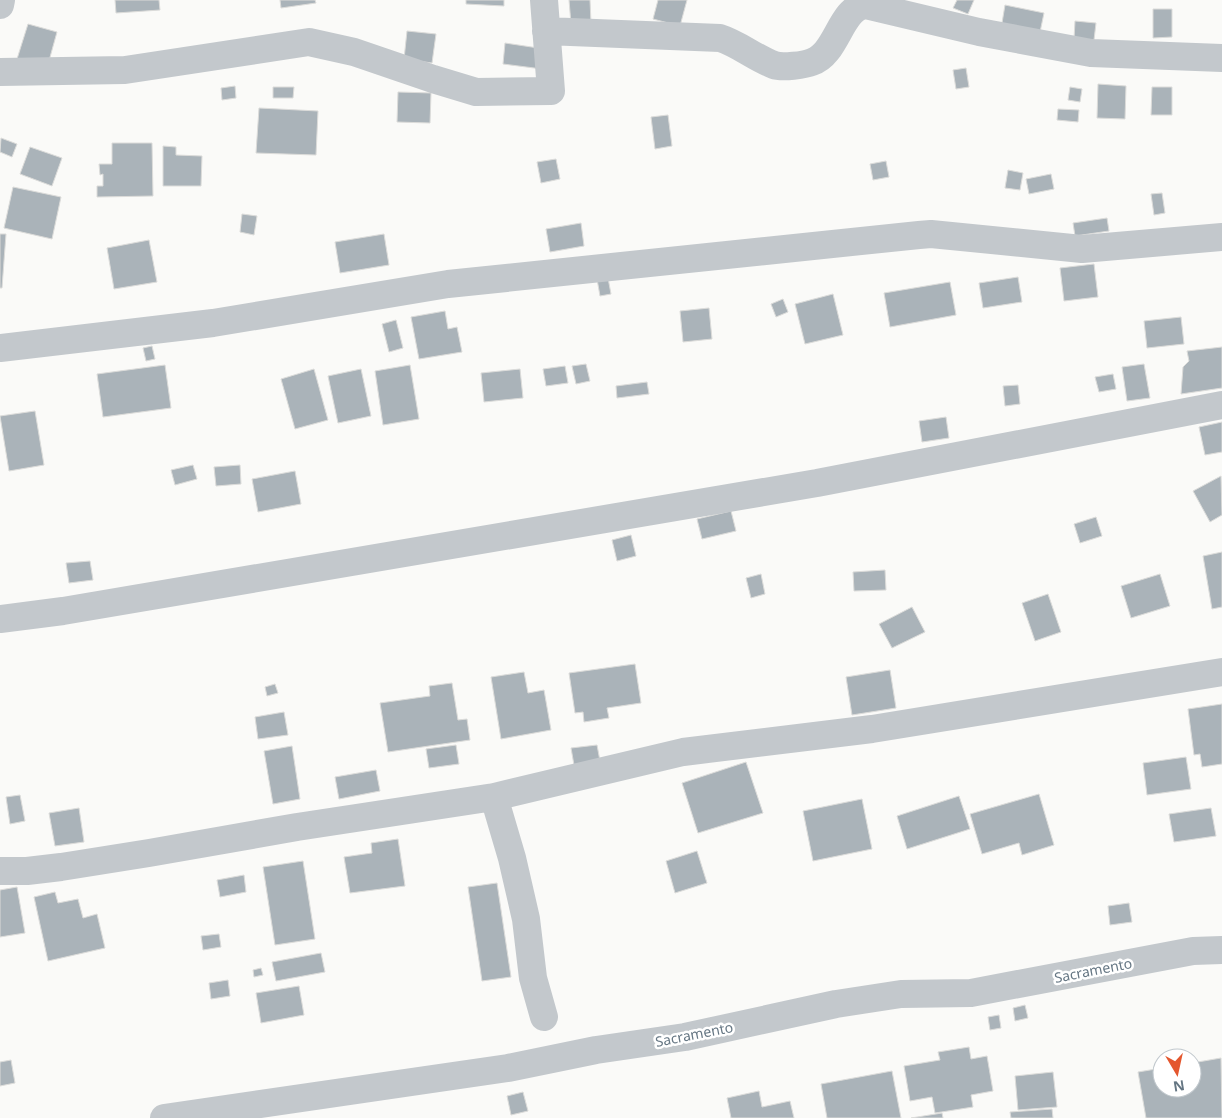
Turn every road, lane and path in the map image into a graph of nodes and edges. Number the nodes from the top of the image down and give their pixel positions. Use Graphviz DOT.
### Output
graph roads {
  1 [pos="2,0"];
  2 [pos="544,0"];
  3 [pos="0,5"];
  4 [pos="546,31"];
  5 [pos="1222,58"];
  6 [pos="0,72"];
  7 [pos="1222,237"];
  8 [pos="0,348"];
  9 [pos="1222,405"];
  10 [pos="0,619"];
  11 [pos="1222,672"];
  12 [pos="494,797"];
  13 [pos="0,870"];
  14 [pos="1222,950"];
  15 [pos="544,1017"];
  16 [pos="164,1118"];
  1 -- 3 [label="street"];
  2 -- 4 [label="street"];
  4 -- 5 [label="street"];
  4 -- 6 [label="street"];
  7 -- 8 [label="street"];
  9 -- 10 [label="street"];
  11 -- 12 [label="street"];
  12 -- 13 [label="street"];
  12 -- 15 [label="street"];
  14 -- 16 [label="street, Sacramento"];
}
